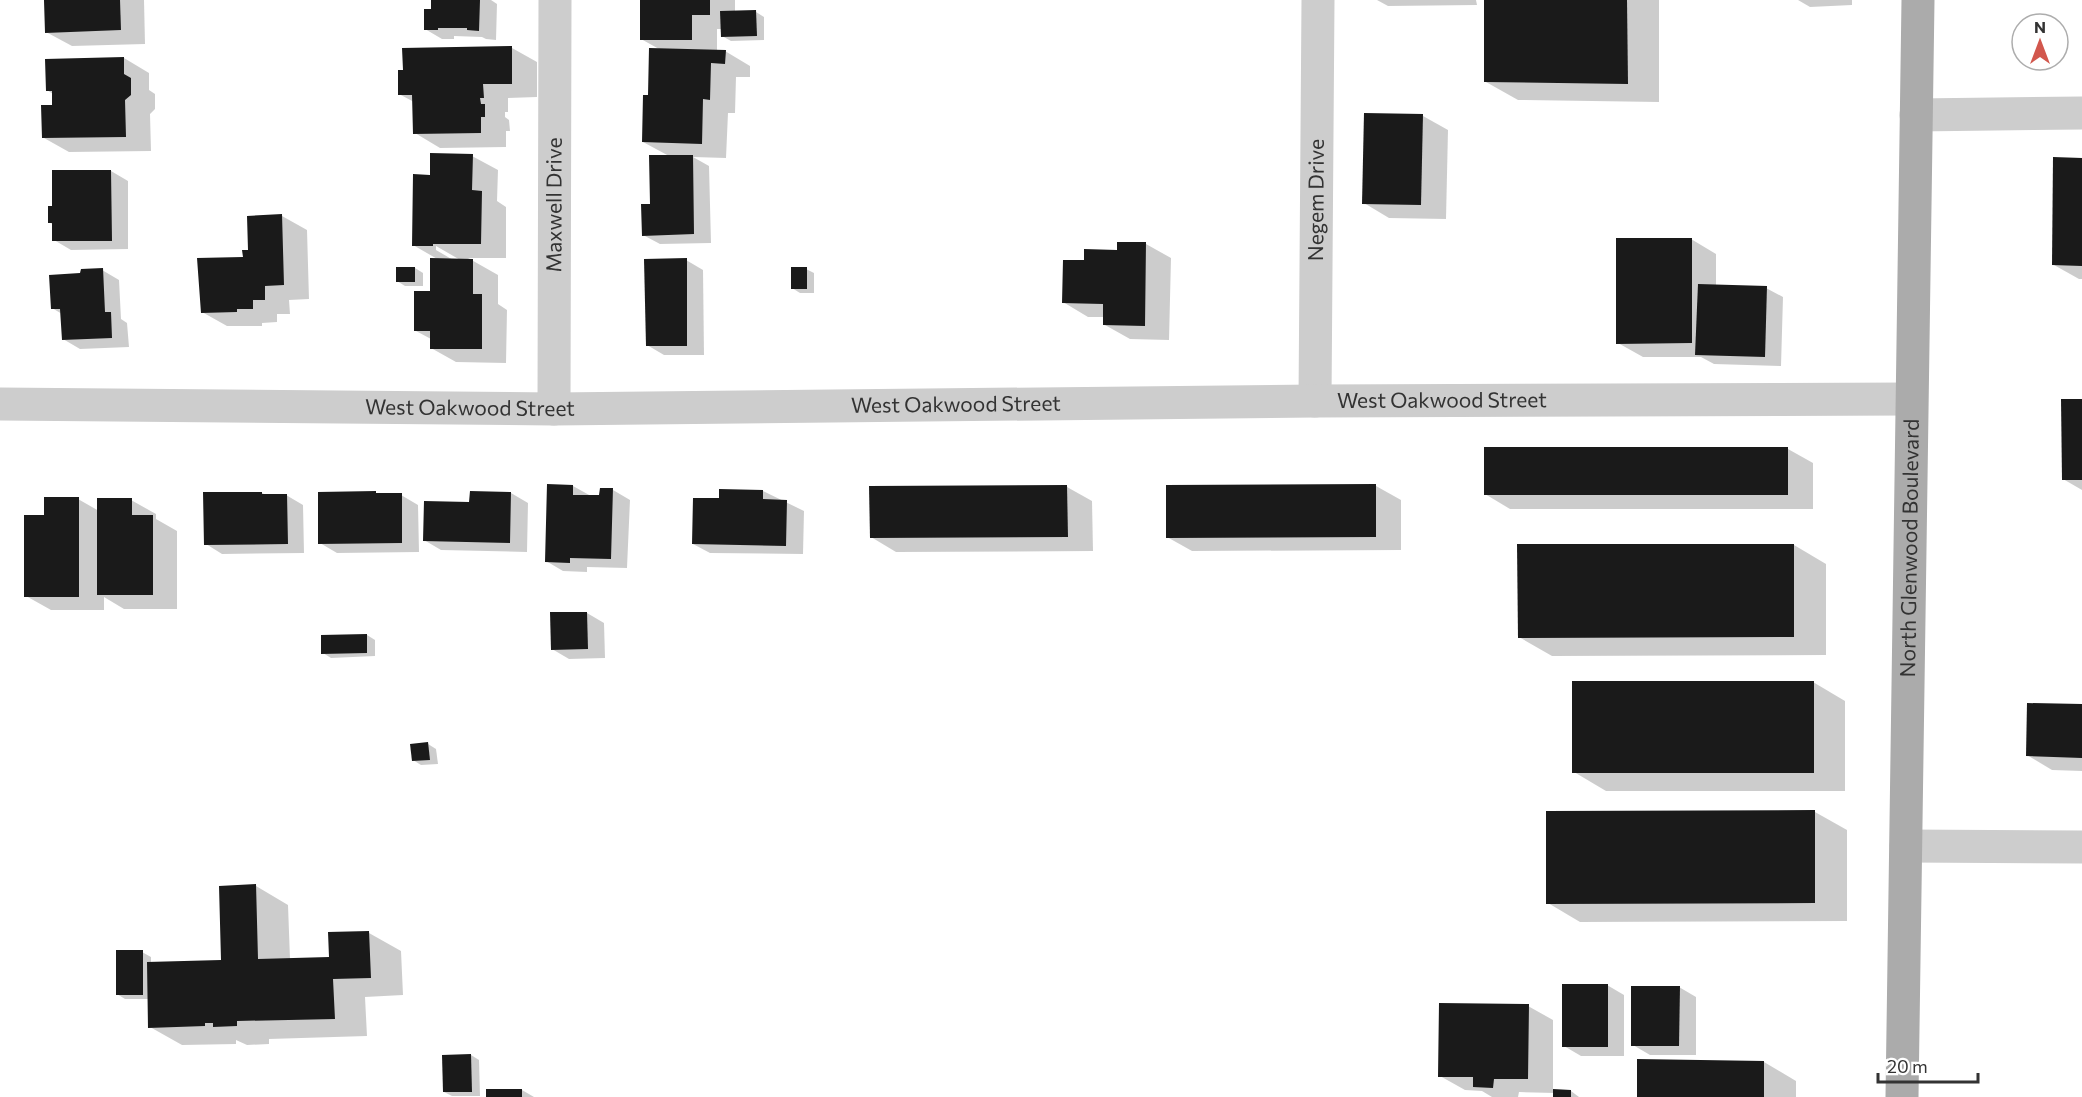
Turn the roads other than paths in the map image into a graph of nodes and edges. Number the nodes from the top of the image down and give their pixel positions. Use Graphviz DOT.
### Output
graph roads {
  1 [pos="555,0"];
  2 [pos="1318,0"];
  3 [pos="1918,0"];
  4 [pos="2082,113"];
  5 [pos="1916,115"];
  6 [pos="1911,399"];
  7 [pos="1315,401"];
  8 [pos="0,404"];
  9 [pos="554,409"];
  10 [pos="1906,846"];
  11 [pos="2082,848"];
  12 [pos="1902,1097"];
  1 -- 9 [label="street, Maxwell Drive"];
  2 -- 7 [label="street, Negem Drive"];
  3 -- 5 [label="main road, North Glenwood Boulevard"];
  4 -- 5 [label="street"];
  5 -- 6 [label="main road, North Glenwood Boulevard"];
  6 -- 7 [label="street, West Oakwood Street"];
  6 -- 10 [label="main road, North Glenwood Boulevard"];
  7 -- 9 [label="street, West Oakwood Street"];
  8 -- 9 [label="street, West Oakwood Street"];
  10 -- 11 [label="street"];
  10 -- 12 [label="main road, North Glenwood Boulevard"];
}
